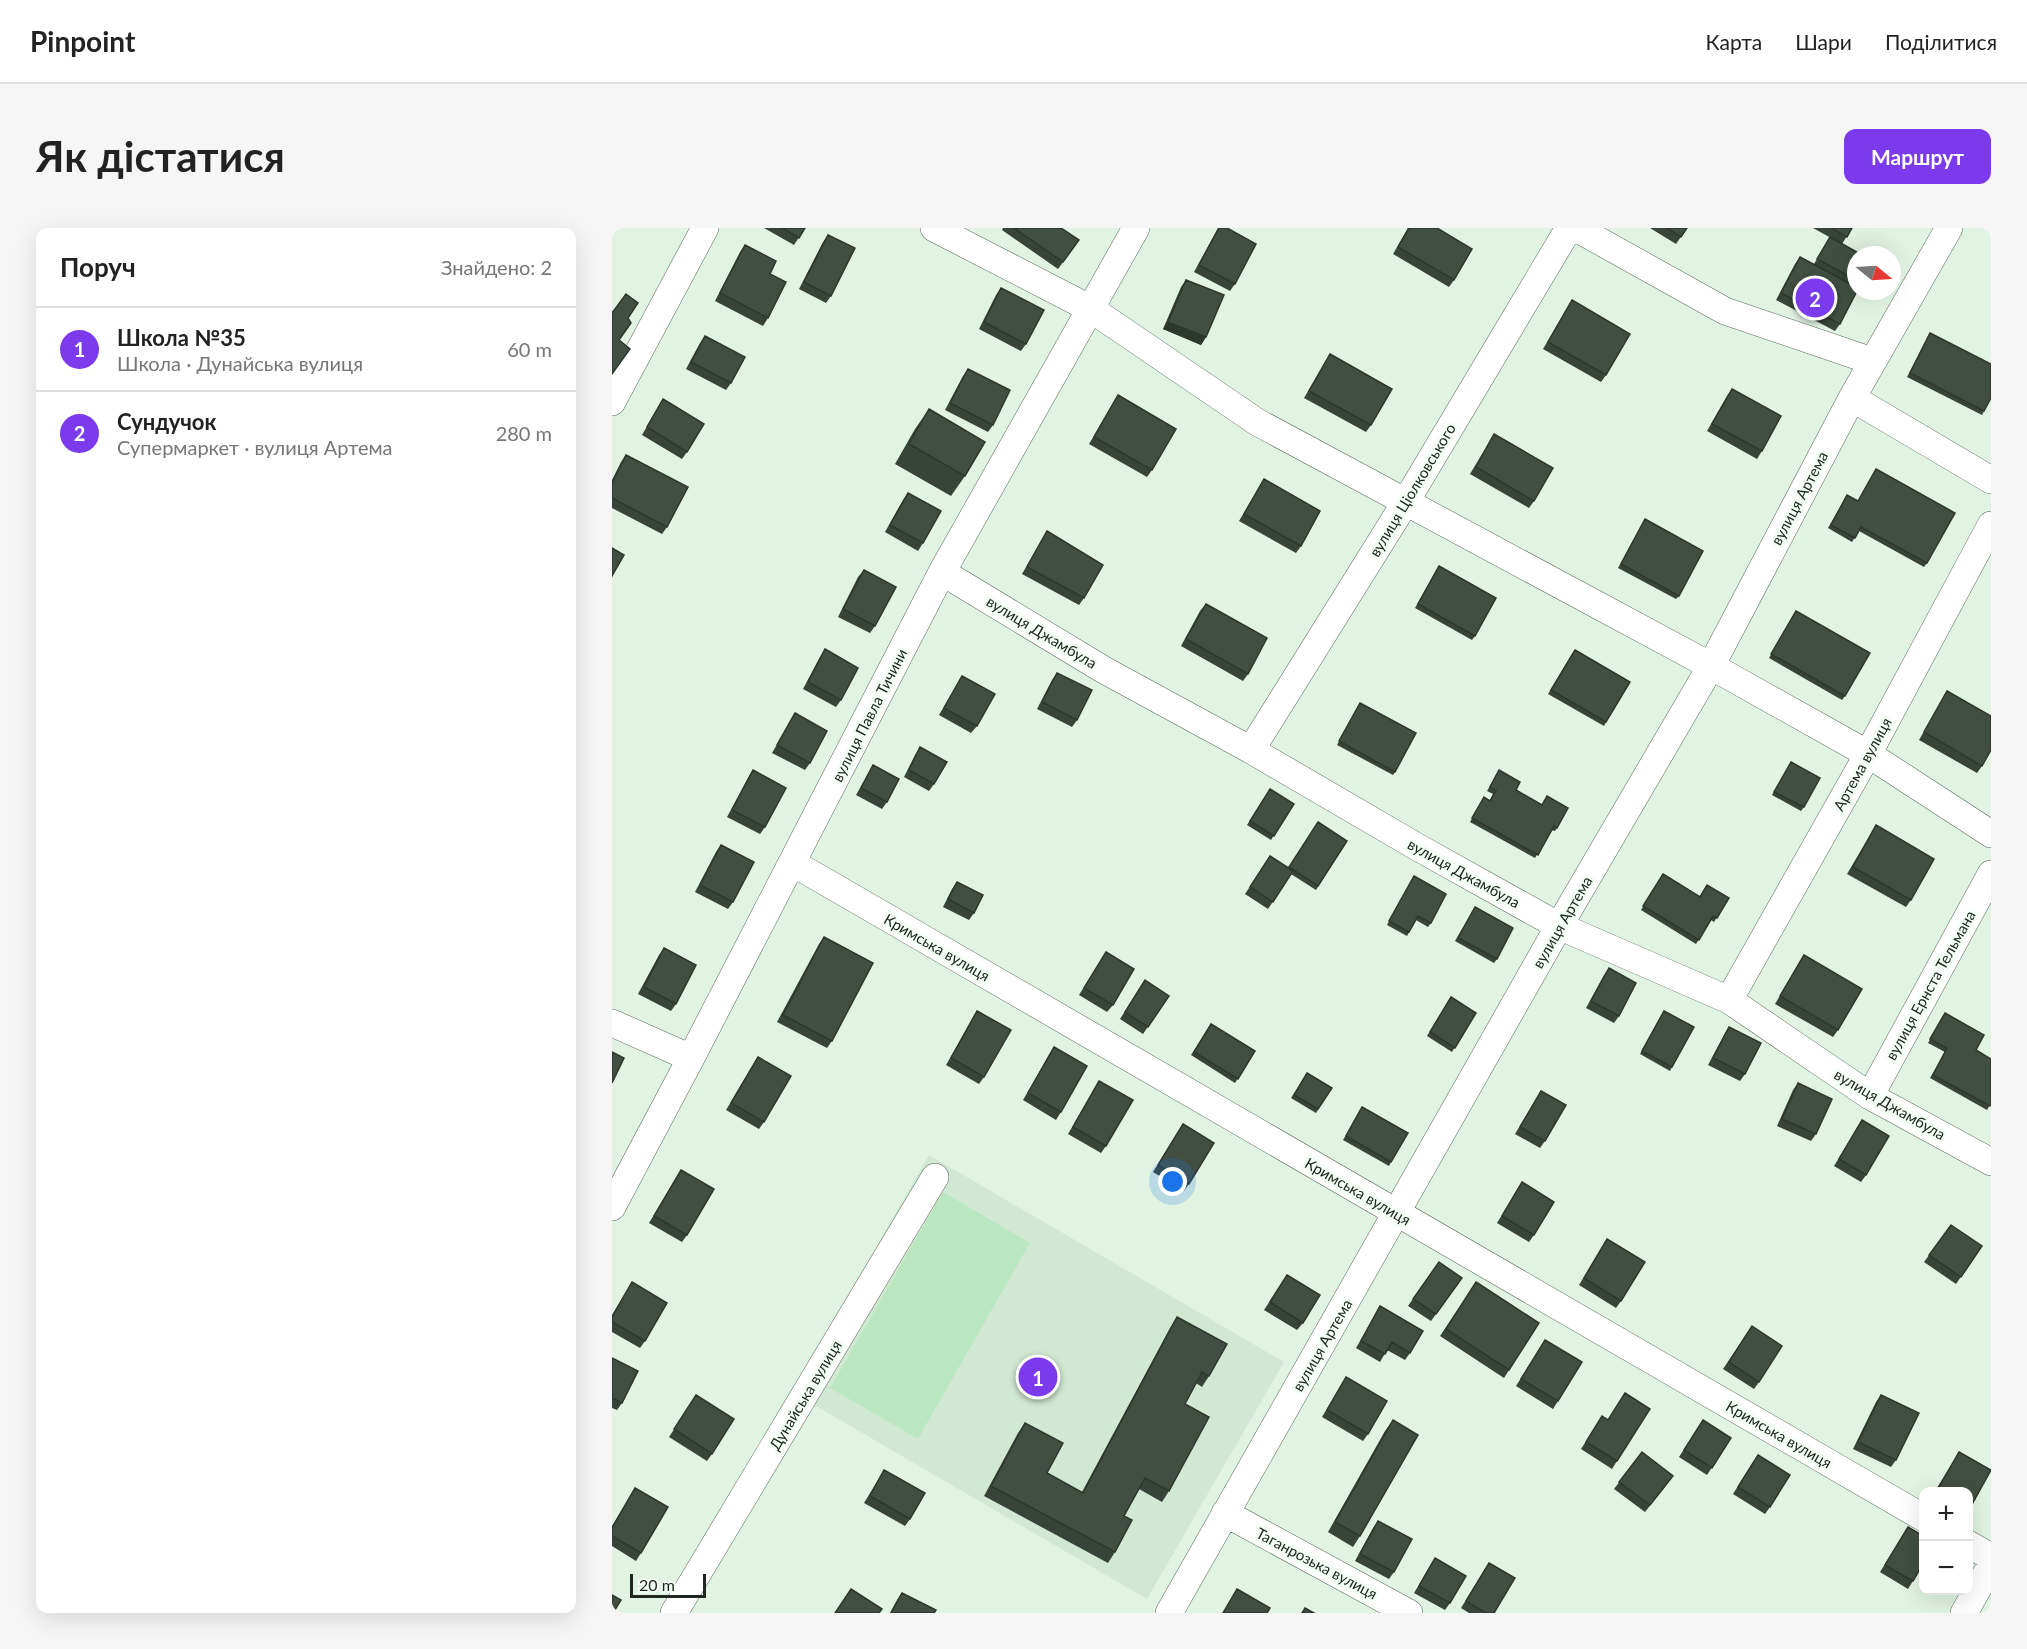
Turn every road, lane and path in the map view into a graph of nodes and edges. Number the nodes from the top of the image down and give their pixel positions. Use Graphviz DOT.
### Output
graph roads {
  1 [pos="705,228"];
  2 [pos="934,228"];
  3 [pos="1136,228"];
  4 [pos="1569,228"];
  5 [pos="1576,228"];
  6 [pos="1948,228"];
  7 [pos="1090,309"];
  8 [pos="1872,361"];
  9 [pos="1852,398"];
  10 [pos="612,402"];
  11 [pos="1991,480"];
  12 [pos="1405,502"];
  13 [pos="1991,525"];
  14 [pos="942,572"];
  15 [pos="1711,666"];
  16 [pos="1251,750"];
  17 [pos="1868,754"];
  18 [pos="1991,834"];
  19 [pos="793,863"];
  20 [pos="1991,874"];
  21 [pos="1559,926"];
  22 [pos="1729,1000"];
  23 [pos="612,1023"];
  24 [pos="692,1058"];
  25 [pos="1869,1096"];
  26 [pos="1991,1162"];
  27 [pos="935,1177"];
  28 [pos="612,1207"];
  29 [pos="1397,1213"];
  30 [pos="1225,1513"];
  31 [pos="1919,1516"];
  32 [pos="1973,1547"];
  33 [pos="1991,1557"];
  34 [pos="1991,1565"];
  35 [pos="674,1613"];
  36 [pos="1169,1613"];
  37 [pos="1409,1613"];
  38 [pos="1964,1613"];
  1 -- 10 [label="street"];
  2 -- 7 [label="street"];
  3 -- 7 [label="street, вулиця Павла Тичини"];
  4 -- 12 [label="street, вулиця Ціолковського"];
  5 -- 8 [label="street"];
  6 -- 8 [label="street, вулиця Артема"];
  7 -- 12 [label="street"];
  7 -- 14 [label="street, вулиця Павла Тичини"];
  8 -- 9 [label="street, вулиця Артема"];
  9 -- 11 [label="street"];
  9 -- 15 [label="street, вулиця Артема"];
  12 -- 15 [label="street"];
  12 -- 16 [label="street, вулиця Ціолковського"];
  13 -- 17 [label="street, Артема вулиця"];
  14 -- 16 [label="street, вулиця Джамбула"];
  14 -- 19 [label="street, вулиця Павла Тичини"];
  15 -- 17 [label="street"];
  15 -- 21 [label="street, вулиця Артема"];
  16 -- 21 [label="street, вулиця Джамбула"];
  17 -- 18 [label="street"];
  17 -- 22 [label="street, Артема вулиця"];
  19 -- 24 [label="street, вулиця Павла Тичини"];
  19 -- 29 [label="street, Кримська вулиця"];
  20 -- 25 [label="street, вулиця Ернста Тельмана"];
  21 -- 22 [label="street, вулиця Джамбула"];
  21 -- 29 [label="street, вулиця Артема"];
  22 -- 25 [label="street, вулиця Джамбула"];
  23 -- 24 [label="street"];
  24 -- 28 [label="street, вулиця Павла Тичини"];
  25 -- 26 [label="street, вулиця Джамбула"];
  27 -- 35 [label="street, Дунайська вулиця"];
  29 -- 30 [label="street, вулиця Артема"];
  29 -- 31 [label="street, Кримська вулиця"];
  30 -- 36 [label="street, вулиця Артема"];
  30 -- 37 [label="street, Таганрозька вулиця"];
  32 -- 33 [label="street"];
  34 -- 38 [label="street"];
}
